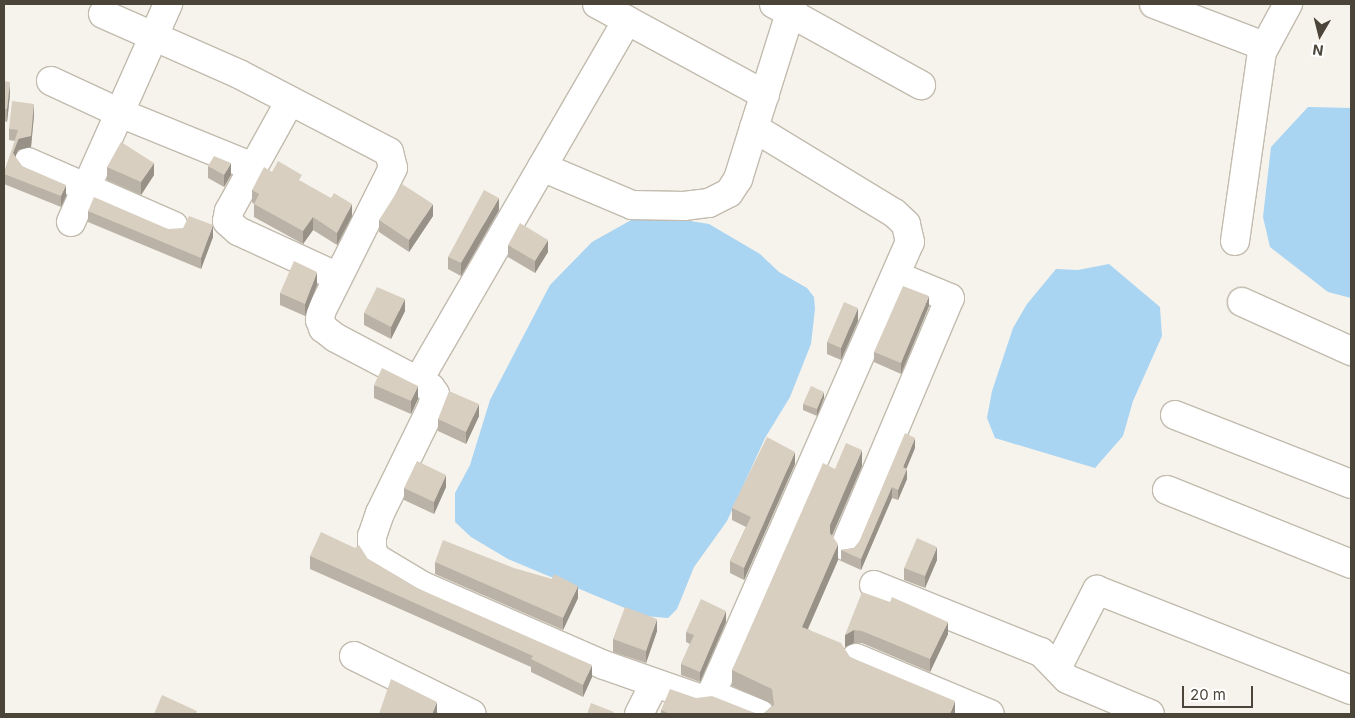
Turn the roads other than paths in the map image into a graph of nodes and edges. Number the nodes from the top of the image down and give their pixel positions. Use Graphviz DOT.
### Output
graph roads {
  1 [pos="168,4"];
  2 [pos="597,4"];
  3 [pos="1154,4"];
  4 [pos="1288,4"];
  5 [pos="785,7"];
  6 [pos="103,14"];
  7 [pos="627,20"];
  8 [pos="153,37"];
  9 [pos="1264,46"];
  10 [pos="52,81"];
  11 [pos="921,85"];
  12 [pos="765,95"];
  13 [pos="290,100"];
  14 [pos="120,113"];
  15 [pos="754,128"];
  16 [pos="28,162"];
  17 [pos="253,167"];
  18 [pos="542,167"];
  19 [pos="87,186"];
  20 [pos="70,222"];
  21 [pos="174,226"];
  22 [pos="1234,241"];
  23 [pos="338,276"];
  24 [pos="897,276"];
  25 [pos="1242,302"];
  26 [pos="1351,351"];
  27 [pos="418,381"];
  28 [pos="1175,415"];
  29 [pos="1351,484"];
  30 [pos="1167,490"];
  31 [pos="844,546"];
  32 [pos="1351,564"];
  33 [pos="874,585"];
  34 [pos="354,656"];
  35 [pos="856,658"];
  36 [pos="1057,668"];
  37 [pos="654,685"];
  38 [pos="1351,690"];
  39 [pos="711,694"];
  40 [pos="472,714"];
  41 [pos="639,714"];
  42 [pos="760,714"];
  43 [pos="990,714"];
  44 [pos="1150,714"];
  1 -- 8 [label="street"];
  2 -- 7 [label="street"];
  3 -- 9 [label="street"];
  4 -- 9 [label="street"];
  5 -- 11 [label="street"];
  5 -- 12 [label="street"];
  6 -- 8 [label="street"];
  7 -- 12 [label="street"];
  7 -- 18 [label="street"];
  8 -- 13 [label="street"];
  8 -- 14 [label="street"];
  9 -- 22 [label="street"];
  10 -- 14 [label="street"];
  12 -- 15 [label="street"];
  13 -- 17 [label="street"];
  13 -- 23 [label="street"];
  14 -- 17 [label="street"];
  14 -- 19 [label="street"];
  15 -- 18 [label="street"];
  15 -- 24 [label="street"];
  16 -- 19 [label="street"];
  17 -- 23 [label="street"];
  18 -- 27 [label="street"];
  19 -- 20 [label="street"];
  19 -- 21 [label="street"];
  23 -- 27 [label="street"];
  24 -- 31 [label="street"];
  24 -- 39 [label="street"];
  25 -- 26 [label="street"];
  27 -- 37 [label="street"];
  28 -- 29 [label="street"];
  30 -- 32 [label="street"];
  33 -- 36 [label="street"];
  34 -- 40 [label="street"];
  35 -- 43 [label="street"];
  36 -- 38 [label="street"];
  36 -- 44 [label="street"];
  37 -- 39 [label="street"];
  37 -- 41 [label="street"];
  39 -- 42 [label="street"];
}
